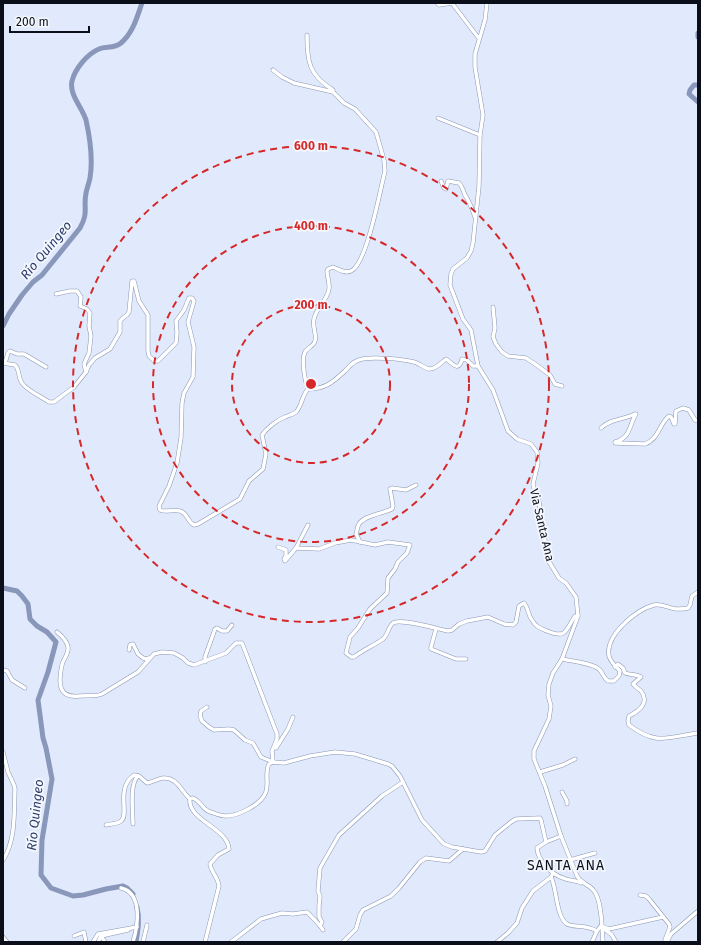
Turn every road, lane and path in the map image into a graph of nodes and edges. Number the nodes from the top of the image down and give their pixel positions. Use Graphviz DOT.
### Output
graph roads {
  1 [pos="437,3"];
  2 [pos="487,3"];
  3 [pos="307,35"];
  4 [pos="479,38"];
  5 [pos="273,70"];
  6 [pos="333,92"];
  7 [pos="438,118"];
  8 [pos="480,135"];
  9 [pos="442,181"];
  10 [pos="476,220"];
  11 [pos="56,294"];
  12 [pos="493,307"];
  13 [pos="4,363"];
  14 [pos="478,366"];
  15 [pos="46,367"];
  16 [pos="86,372"];
  17 [pos="562,386"];
  18 [pos="308,389"];
  19 [pos="698,421"];
  20 [pos="601,428"];
  21 [pos="416,485"];
  22 [pos="308,525"];
  23 [pos="361,542"];
  24 [pos="278,547"];
  25 [pos="296,548"];
  26 [pos="698,592"];
  27 [pos="578,616"];
  28 [pos="232,625"];
  29 [pos="436,629"];
  30 [pos="57,632"];
  31 [pos="129,650"];
  32 [pos="150,658"];
  33 [pos="466,659"];
  34 [pos="562,659"];
  35 [pos="205,662"];
  36 [pos="615,667"];
  37 [pos="3,670"];
  38 [pos="25,688"];
  39 [pos="208,706"];
  40 [pos="293,717"];
  41 [pos="698,733"];
  42 [pos="272,751"];
  43 [pos="3,752"];
  44 [pos="575,758"];
  45 [pos="273,762"];
  46 [pos="540,772"];
  47 [pos="138,776"];
  48 [pos="404,782"];
  49 [pos="562,792"];
  50 [pos="190,799"];
  51 [pos="568,804"];
  52 [pos="133,824"];
  53 [pos="106,825"];
  54 [pos="561,836"];
  55 [pos="546,842"];
  56 [pos="463,849"];
  57 [pos="595,853"];
  58 [pos="3,860"];
  59 [pos="570,860"];
  60 [pos="552,875"];
  61 [pos="584,884"];
  62 [pos="121,888"];
  63 [pos="640,895"];
  64 [pos="698,912"];
  65 [pos="663,917"];
  66 [pos="147,925"];
  67 [pos="320,926"];
  68 [pos="601,926"];
  69 [pos="137,928"];
  70 [pos="323,930"];
  71 [pos="597,931"];
  72 [pos="74,936"];
  73 [pos="101,936"];
  74 [pos="3,937"];
  75 [pos="7,942"];
  76 [pos="86,942"];
  77 [pos="94,942"];
  78 [pos="98,942"];
  79 [pos="105,942"];
  80 [pos="133,942"];
  81 [pos="143,942"];
  82 [pos="205,942"];
  83 [pos="231,942"];
  84 [pos="343,942"];
  85 [pos="497,942"];
  86 [pos="592,942"];
  87 [pos="603,942"];
  88 [pos="616,942"];
  89 [pos="667,942"];
  1 -- 4 [label="street"];
  2 -- 4 [label="street"];
  3 -- 6 [label="street"];
  4 -- 8 [label="street"];
  5 -- 6 [label="street"];
  6 -- 18 [label="street"];
  7 -- 8 [label="street"];
  8 -- 10 [label="street"];
  9 -- 10 [label="street"];
  10 -- 14 [label="street, Via Santa Ana"];
  11 -- 16 [label="street"];
  12 -- 17 [label="street"];
  13 -- 15 [label="street"];
  13 -- 16 [label="street"];
  14 -- 18 [label="street"];
  14 -- 27 [label="street, Via Santa Ana"];
  16 -- 18 [label="street"];
  19 -- 20 [label="street"];
  21 -- 23 [label="street"];
  22 -- 25 [label="street"];
  23 -- 25 [label="street"];
  23 -- 29 [label="street"];
  24 -- 25 [label="street"];
  26 -- 36 [label="street"];
  27 -- 29 [label="street"];
  27 -- 34 [label="street, Via Santa Ana"];
  28 -- 35 [label="street"];
  29 -- 33 [label="street"];
  30 -- 32 [label="street"];
  31 -- 32 [label="street"];
  32 -- 35 [label="street"];
  34 -- 36 [label="street"];
  34 -- 46 [label="street, Via Santa Ana"];
  35 -- 42 [label="street"];
  36 -- 41 [label="street"];
  37 -- 38 [label="street"];
  39 -- 45 [label="street"];
  40 -- 42 [label="street"];
  42 -- 45 [label="street"];
  43 -- 58 [label="street"];
  44 -- 46 [label="street"];
  45 -- 48 [label="street"];
  45 -- 50 [label="street"];
  46 -- 54 [label="street, Via Santa Ana"];
  47 -- 50 [label="street"];
  47 -- 52 [label="street"];
  47 -- 53 [label="street"];
  48 -- 56 [label="street"];
  48 -- 67 [label="street"];
  49 -- 51 [label="street"];
  50 -- 82 [label="street"];
  54 -- 55 [label="street"];
  54 -- 59 [label="street, Via Santa Ana"];
  55 -- 56 [label="street"];
  55 -- 60 [label="street"];
  56 -- 84 [label="street"];
  57 -- 59 [label="street"];
  59 -- 61 [label="street, Via Santa Ana"];
  60 -- 61 [label="street"];
  60 -- 71 [label="street"];
  60 -- 85 [label="street"];
  61 -- 68 [label="street, Via Santa Ana"];
  62 -- 69 [label="street"];
  63 -- 65 [label="street"];
  64 -- 89 [label="street"];
  65 -- 68 [label="street"];
  65 -- 89 [label="street"];
  66 -- 81 [label="street"];
  67 -- 70 [label="street"];
  67 -- 83 [label="street"];
  68 -- 71 [label="street"];
  68 -- 87 [label="street, Via Santa Ana"];
  68 -- 88 [label="street"];
  69 -- 73 [label="street"];
  69 -- 77 [label="street"];
  69 -- 80 [label="street"];
  71 -- 86 [label="street"];
  72 -- 76 [label="street"];
  73 -- 78 [label="street"];
  73 -- 79 [label="street"];
  74 -- 75 [label="street"];
}
